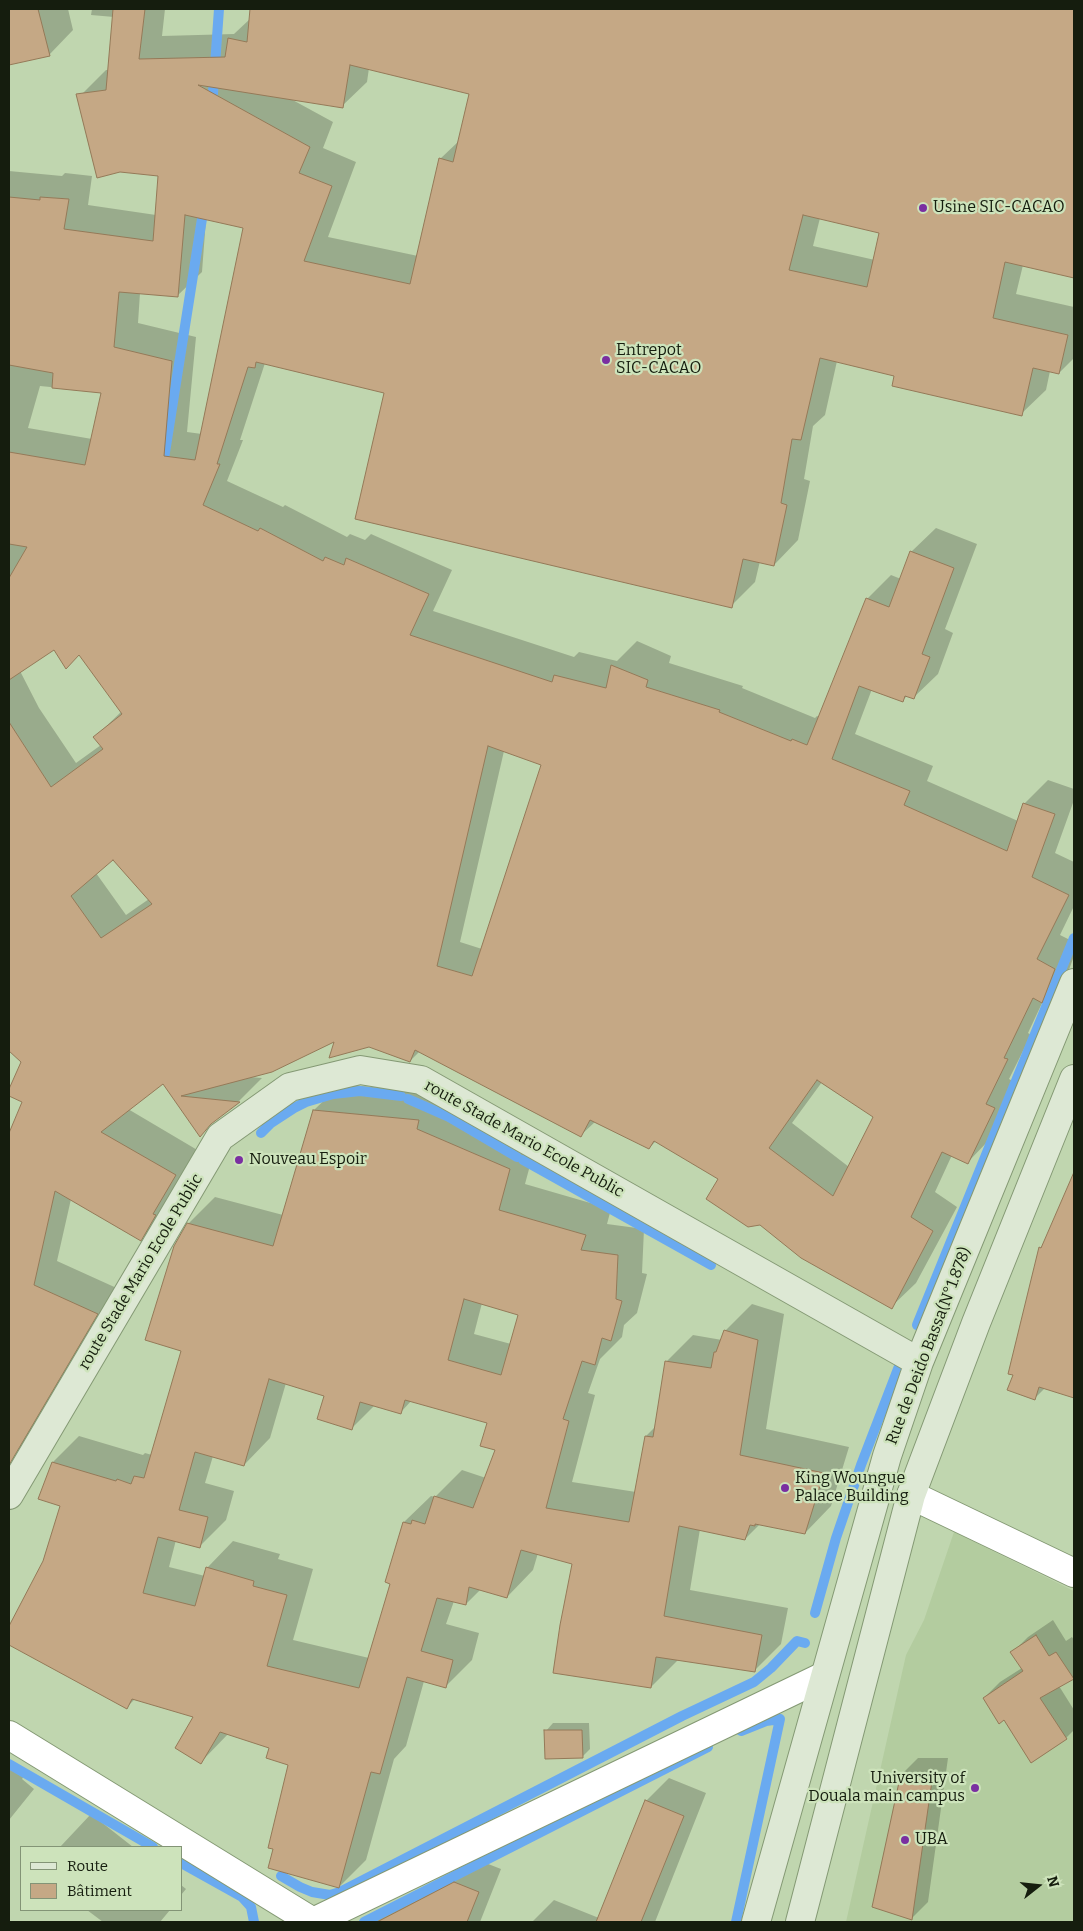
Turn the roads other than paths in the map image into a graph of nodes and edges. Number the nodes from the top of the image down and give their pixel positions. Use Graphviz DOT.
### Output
graph roads {
  1 [pos="1074,983"];
  2 [pos="1074,1079"];
  3 [pos="920,1362"];
  4 [pos="9,1495"];
  5 [pos="911,1496"];
  6 [pos="1074,1573"];
  7 [pos="824,1676"];
  8 [pos="9,1735"];
  9 [pos="313,1922"];
  10 [pos="756,1922"];
  11 [pos="800,1922"];
  1 -- 3 [label="main road, Rue de Deido Bassa(N°1.878)"];
  2 -- 5 [label="main road"];
  3 -- 4 [label="main road, route Stade Mario Ecole Public"];
  3 -- 7 [label="main road, Rue de Deido Bassa(N°1.878)"];
  5 -- 6 [label="street"];
  5 -- 11 [label="main road"];
  7 -- 9 [label="street"];
  7 -- 10 [label="main road, Rue de Deido Bassa(N°1.878)"];
  8 -- 9 [label="street"];
}
